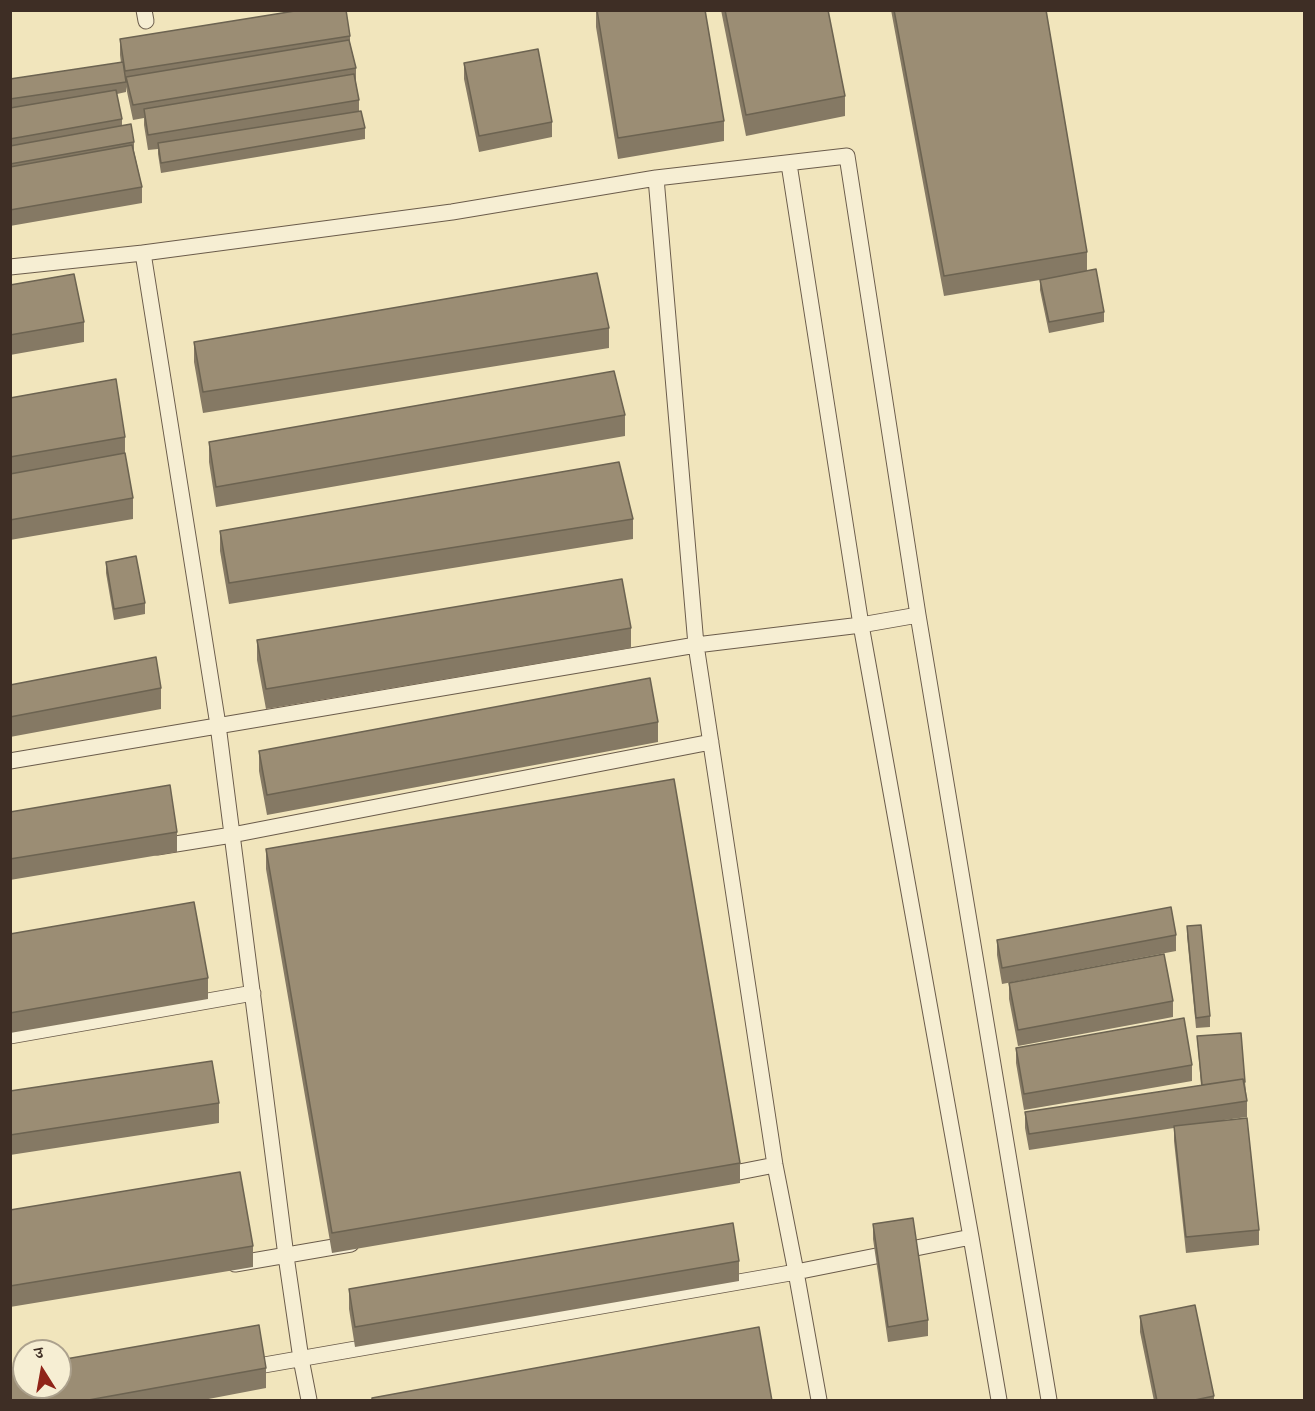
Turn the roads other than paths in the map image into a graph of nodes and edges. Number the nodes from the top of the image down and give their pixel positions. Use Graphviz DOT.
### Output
graph roads {
  1 [pos="789,164"];
  2 [pos="656,178"];
  3 [pos="143,254"];
  4 [pos="10,267"];
  5 [pos="918,615"];
  6 [pos="861,625"];
  7 [pos="696,645"];
  8 [pos="218,725"];
  9 [pos="711,742"];
  10 [pos="10,761"];
  11 [pos="232,835"];
  12 [pos="139,850"];
  13 [pos="253,993"];
  14 [pos="10,1036"];
  15 [pos="775,1165"];
  16 [pos="705,1178"];
  17 [pos="971,1237"];
  18 [pos="368,1241"];
  19 [pos="286,1256"];
  20 [pos="220,1266"];
  21 [pos="796,1272"];
  22 [pos="301,1359"];
  23 [pos="230,1370"];
  24 [pos="309,1401"];
  25 [pos="819,1401"];
  26 [pos="999,1401"];
  27 [pos="1049,1401"];
  1 -- 2 [label="lane"];
  1 -- 5 [label="lane"];
  1 -- 6 [label="lane"];
  2 -- 3 [label="lane"];
  2 -- 7 [label="lane"];
  3 -- 4 [label="lane"];
  3 -- 8 [label="lane"];
  5 -- 6 [label="lane"];
  5 -- 27 [label="lane"];
  6 -- 7 [label="lane"];
  6 -- 17 [label="lane"];
  7 -- 8 [label="lane"];
  7 -- 9 [label="lane"];
  8 -- 10 [label="lane"];
  8 -- 11 [label="lane"];
  9 -- 11 [label="lane"];
  9 -- 15 [label="lane"];
  11 -- 12 [label="lane"];
  11 -- 13 [label="lane"];
  13 -- 14 [label="lane"];
  13 -- 19 [label="lane"];
  15 -- 16 [label="lane"];
  15 -- 21 [label="lane"];
  17 -- 21 [label="lane"];
  17 -- 26 [label="lane"];
  18 -- 19 [label="lane"];
  19 -- 20 [label="lane"];
  19 -- 22 [label="lane"];
  21 -- 22 [label="lane"];
  21 -- 25 [label="lane"];
  22 -- 23 [label="lane"];
  22 -- 24 [label="lane"];
}
